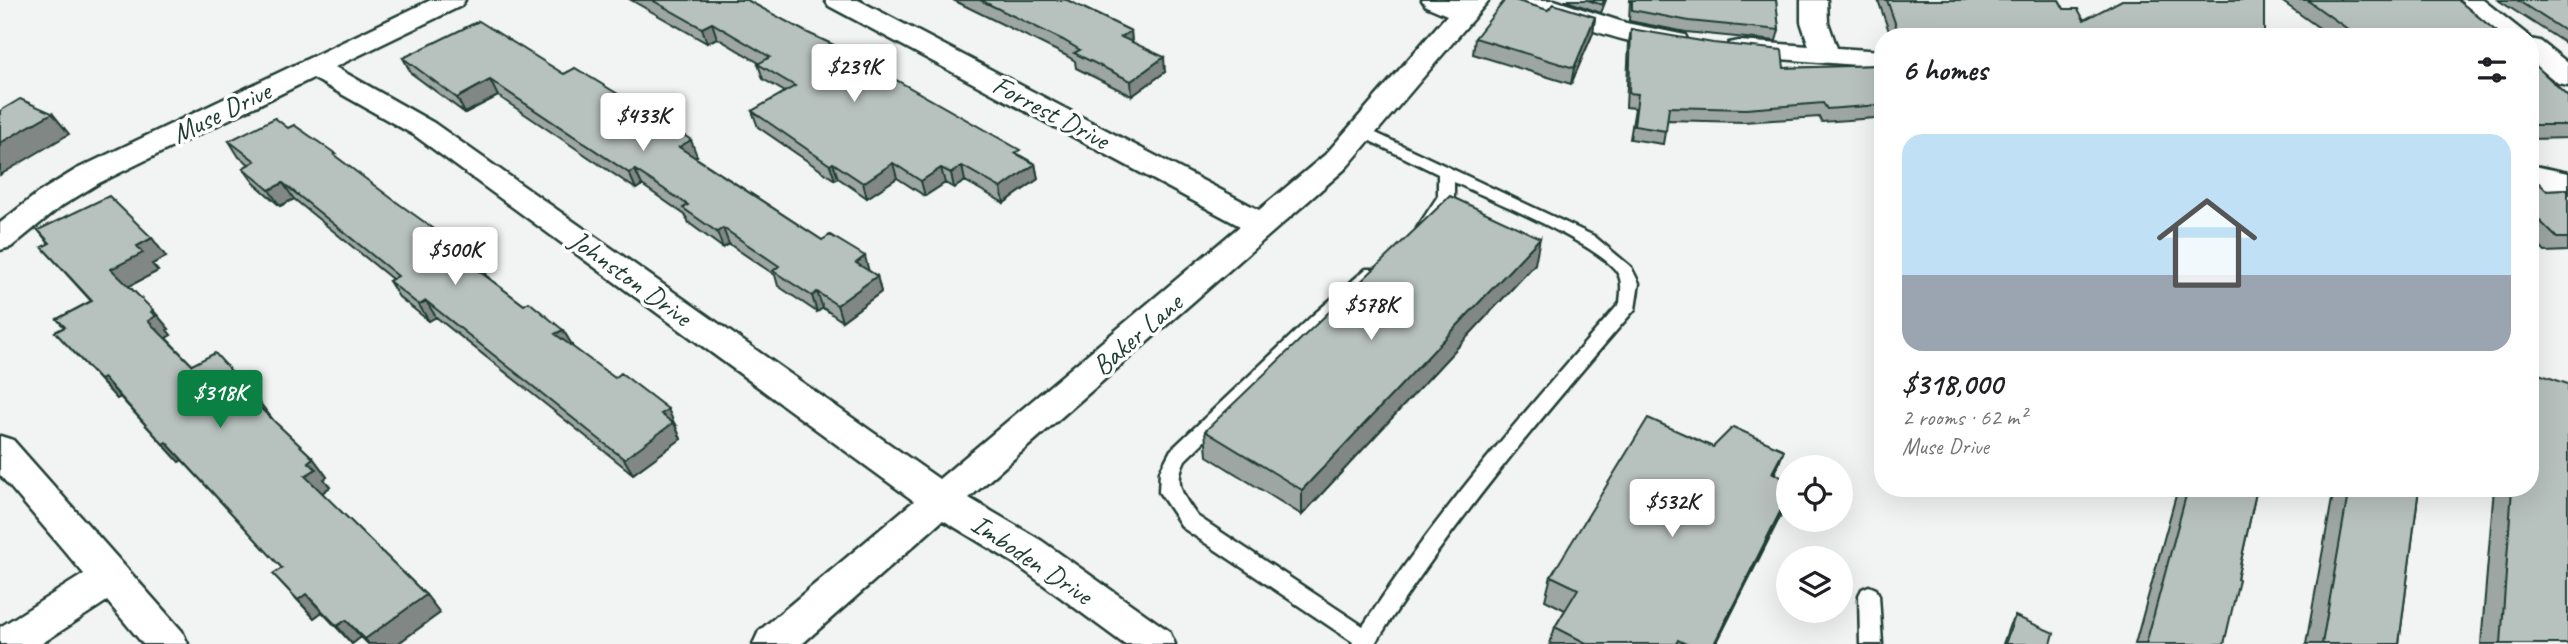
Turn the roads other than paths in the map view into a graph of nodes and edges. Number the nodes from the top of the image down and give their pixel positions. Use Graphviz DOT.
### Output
graph roads {
  1 [pos="452,0"];
  2 [pos="838,0"];
  3 [pos="1434,0"];
  4 [pos="1528,0"];
  5 [pos="1814,0"];
  6 [pos="2466,0"];
  7 [pos="1470,6"];
  8 [pos="2504,28"];
  9 [pos="2539,54"];
  10 [pos="1827,56"];
  11 [pos="1874,59"];
  12 [pos="314,67"];
  13 [pos="2568,77"];
  14 [pos="1363,132"];
  15 [pos="1446,171"];
  16 [pos="2539,177"];
  17 [pos="2568,183"];
  18 [pos="1263,225"];
  19 [pos="0,239"];
  20 [pos="1406,243"];
  21 [pos="1387,260"];
  22 [pos="0,450"];
  23 [pos="942,501"];
  24 [pos="110,578"];
  25 [pos="1869,595"];
  26 [pos="1365,641"];
  27 [pos="7,644"];
  28 [pos="168,644"];
  29 [pos="774,644"];
  30 [pos="1155,644"];
  31 [pos="1871,644"];
  1 -- 12 [label="street, Muse Drive"];
  2 -- 18 [label="street, Forrest Drive"];
  3 -- 7 [label="street"];
  4 -- 10 [label="street"];
  5 -- 10 [label="street"];
  6 -- 8 [label="street"];
  7 -- 14 [label="street, Baker Lane"];
  9 -- 13 [label="street"];
  10 -- 11 [label="street"];
  12 -- 19 [label="street, Muse Drive"];
  12 -- 23 [label="street, Johnston Drive"];
  14 -- 15 [label="lane"];
  14 -- 18 [label="street, Baker Lane"];
  15 -- 20 [label="lane"];
  15 -- 26 [label="lane"];
  16 -- 17 [label="street"];
  18 -- 23 [label="street, Baker Lane"];
  21 -- 26 [label="lane"];
  22 -- 24 [label="street"];
  23 -- 29 [label="street, Baker Lane"];
  23 -- 30 [label="street, Imboden Drive"];
  24 -- 27 [label="street"];
  24 -- 28 [label="street"];
  25 -- 31 [label="lane"];
}
